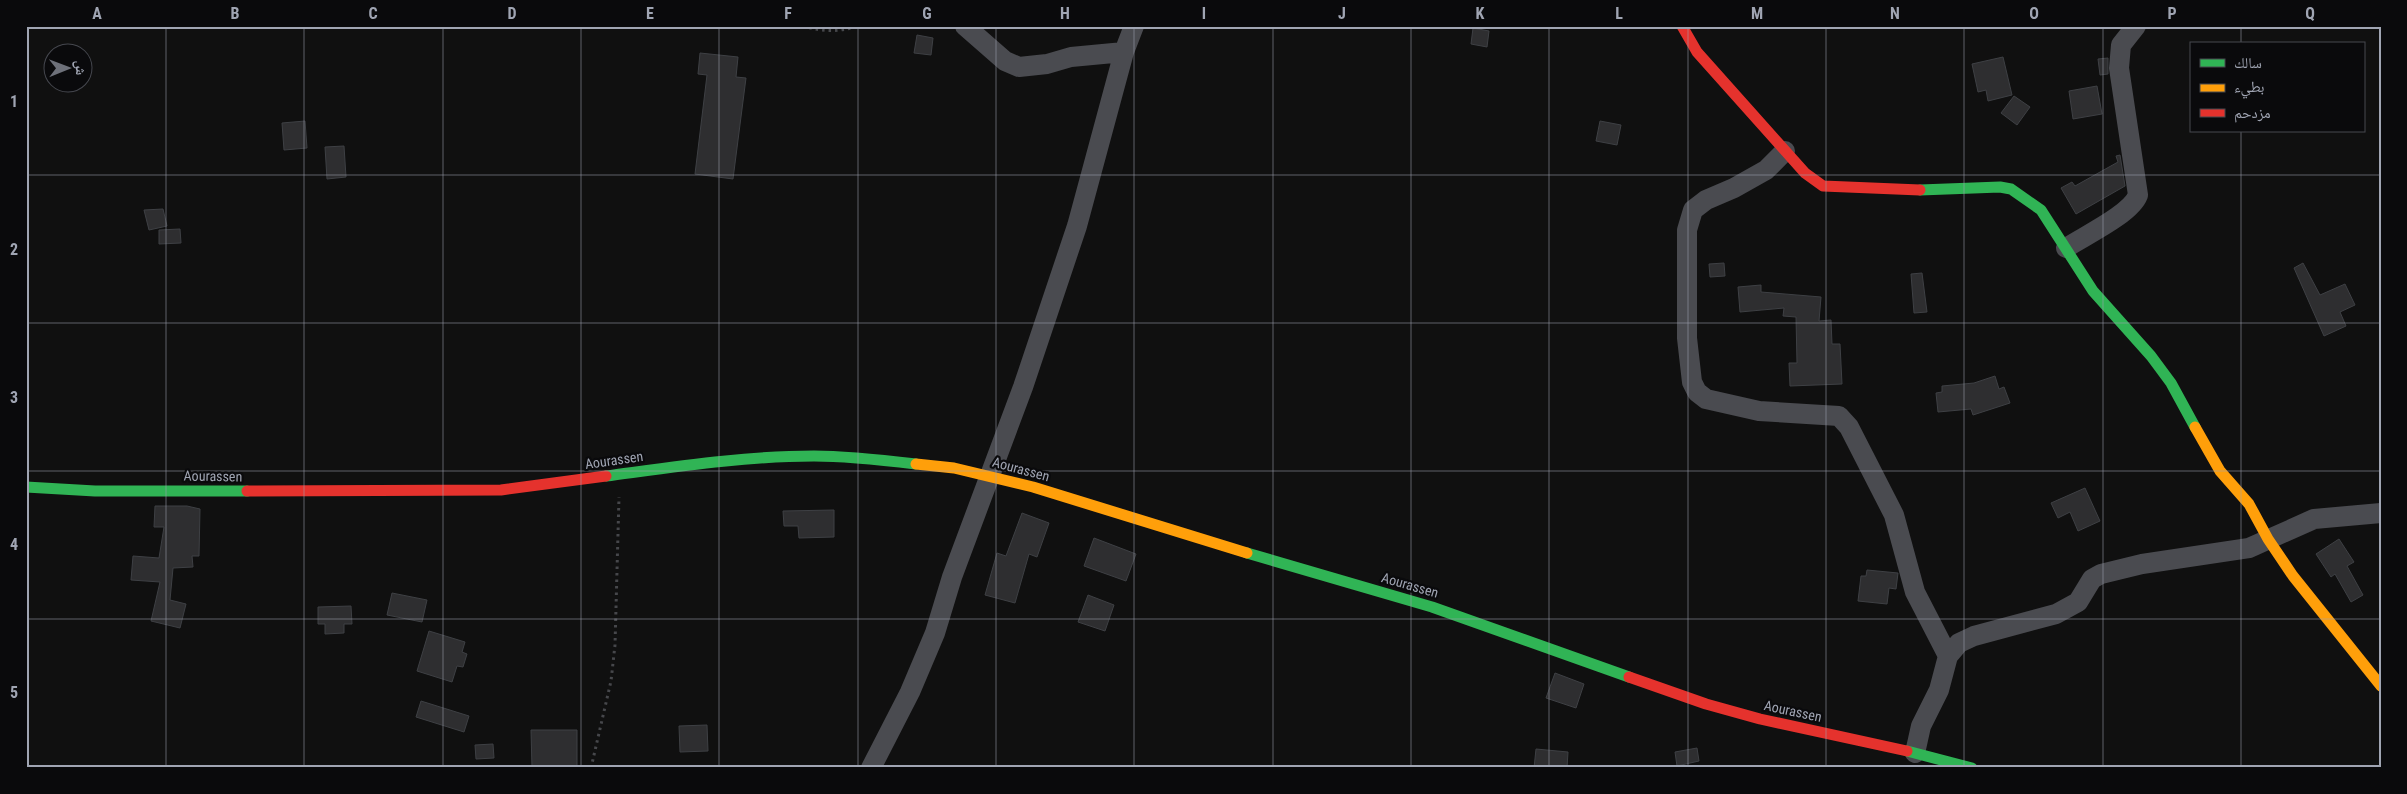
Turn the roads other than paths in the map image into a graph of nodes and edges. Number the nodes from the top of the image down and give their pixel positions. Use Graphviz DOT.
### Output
graph roads {
  1 [pos="965,26"];
  2 [pos="1134,26"];
  3 [pos="1682,26"];
  4 [pos="2136,26"];
  5 [pos="1124,52"];
  6 [pos="1785,151"];
  7 [pos="2066,248"];
  8 [pos="990,476"];
  9 [pos="26,487"];
  10 [pos="2381,513"];
  11 [pos="2268,539"];
  12 [pos="1948,656"];
  13 [pos="2381,686"];
  14 [pos="1915,753"];
  15 [pos="1938,764"];
  16 [pos="871,768"];
  17 [pos="1972,768"];
  1 -- 5 [label="street"];
  2 -- 5 [label="street"];
  3 -- 6 [label="street"];
  4 -- 7 [label="street"];
  5 -- 8 [label="street"];
  6 -- 7 [label="street"];
  6 -- 12 [label="street"];
  7 -- 11 [label="street"];
  8 -- 9 [label="street, Aourassen"];
  8 -- 14 [label="street, Aourassen"];
  8 -- 16 [label="street"];
  10 -- 11 [label="street"];
  11 -- 12 [label="street"];
  11 -- 13 [label="street"];
  12 -- 14 [label="street"];
  14 -- 15 [label="street, Aourassen"];
  15 -- 17 [label="street, Aourassen"];
}
